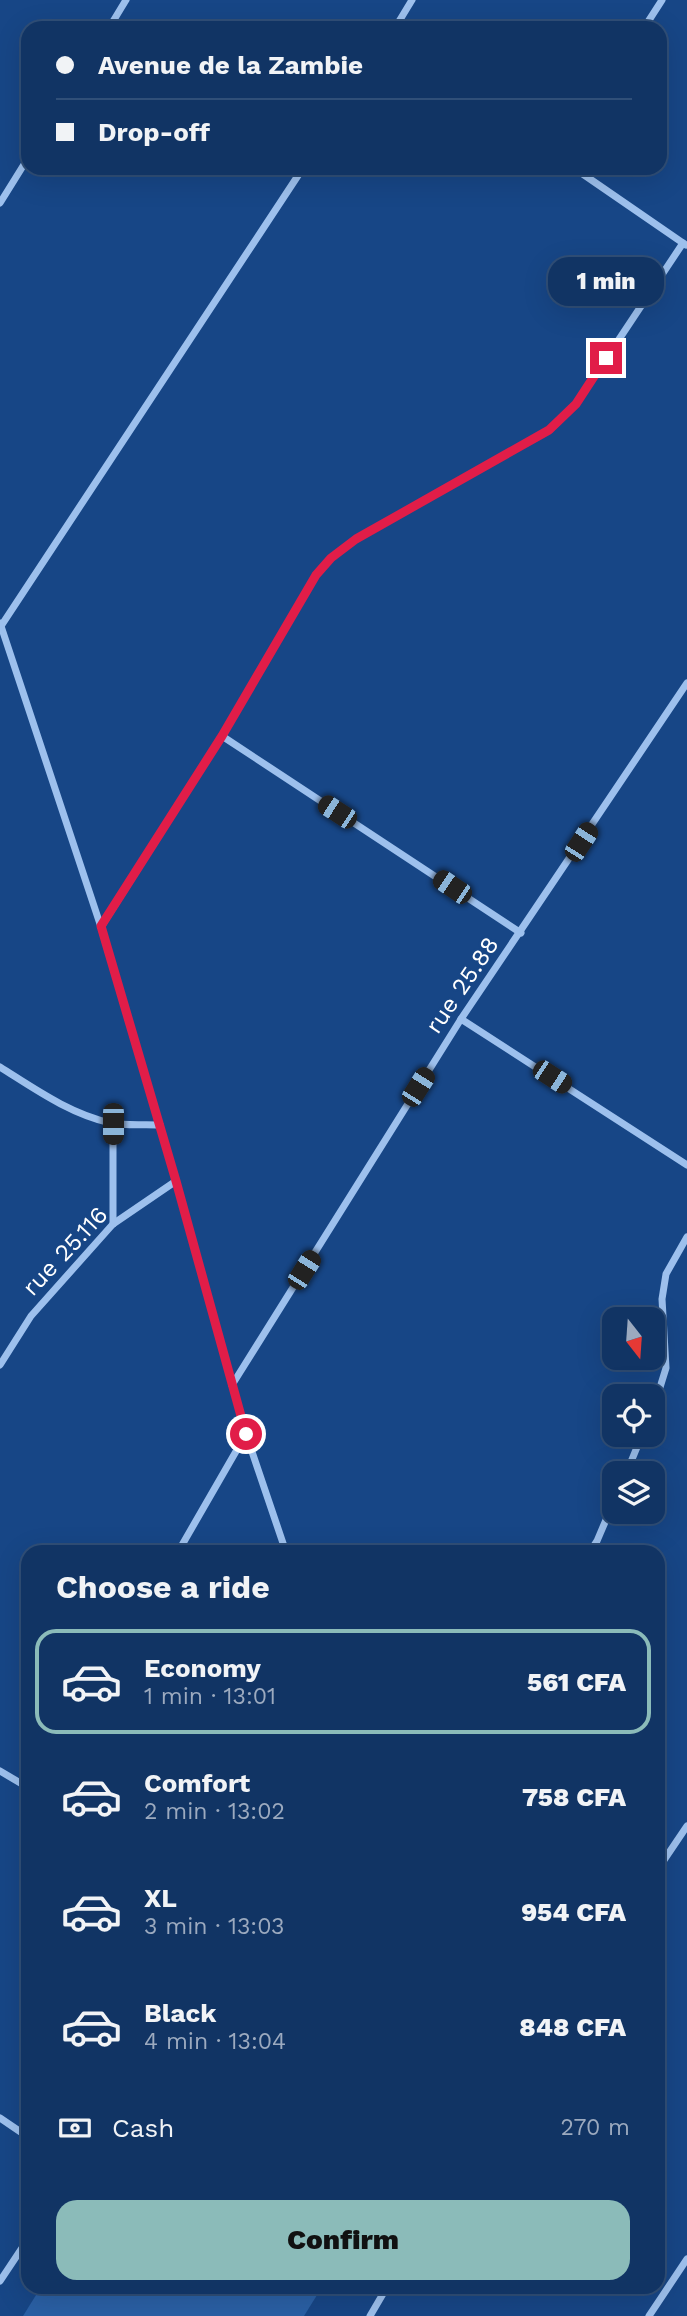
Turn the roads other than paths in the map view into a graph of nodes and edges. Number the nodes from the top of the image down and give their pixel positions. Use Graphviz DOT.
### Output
graph roads {
  1 [pos="126,0"];
  2 [pos="412,0"];
  3 [pos="662,0"];
  4 [pos="112,21"];
  5 [pos="399,21"];
  6 [pos="648,21"];
  7 [pos="21,169"];
  8 [pos="298,175"];
  9 [pos="584,175"];
  10 [pos="0,203"];
  11 [pos="685,244"];
  12 [pos="1,624"];
  13 [pos="687,683"];
  14 [pos="222,736"];
  15 [pos="101,926"];
  16 [pos="521,933"];
  17 [pos="461,1019"];
  18 [pos="0,1067"];
  19 [pos="113,1124"];
  20 [pos="160,1125"];
  21 [pos="687,1165"];
  22 [pos="176,1181"];
  23 [pos="113,1224"];
  24 [pos="687,1237"];
  25 [pos="0,1365"];
  26 [pos="661,1384"];
  27 [pos="232,1385"];
  28 [pos="246,1434"];
  29 [pos="604,1524"];
  30 [pos="182,1545"];
  31 [pos="284,1545"];
  32 [pos="594,1545"];
  33 [pos="0,1771"];
  34 [pos="21,1783"];
  35 [pos="687,1826"];
  36 [pos="665,1859"];
  37 [pos="0,2119"];
  38 [pos="21,2132"];
  39 [pos="21,2250"];
  40 [pos="687,2259"];
  41 [pos="0,2281"];
  42 [pos="665,2292"];
  43 [pos="383,2294"];
  44 [pos="664,2294"];
  45 [pos="370,2316"];
  46 [pos="649,2316"];
  1 -- 4 [label="street"];
  2 -- 5 [label="street"];
  3 -- 6 [label="street"];
  7 -- 10 [label="street"];
  8 -- 12 [label="street"];
  9 -- 11 [label="street"];
  11 -- 14 [label="street"];
  12 -- 15 [label="street"];
  13 -- 16 [label="street, rue 25.88"];
  14 -- 15 [label="street"];
  14 -- 16 [label="street"];
  15 -- 20 [label="street"];
  16 -- 17 [label="street, rue 25.88"];
  17 -- 21 [label="street"];
  17 -- 27 [label="street, rue 25.88"];
  18 -- 19 [label="street"];
  19 -- 20 [label="street"];
  19 -- 23 [label="street"];
  20 -- 22 [label="street"];
  22 -- 23 [label="street, rue 25.116"];
  22 -- 27 [label="street"];
  23 -- 25 [label="street, rue 25.116"];
  24 -- 26 [label="street"];
  27 -- 28 [label="street"];
  28 -- 30 [label="street"];
  28 -- 31 [label="street"];
  29 -- 32 [label="street"];
  33 -- 34 [label="street"];
  35 -- 36 [label="street"];
  37 -- 38 [label="street"];
  39 -- 41 [label="street"];
  40 -- 42 [label="street"];
  43 -- 45 [label="street"];
  44 -- 46 [label="street"];
}
